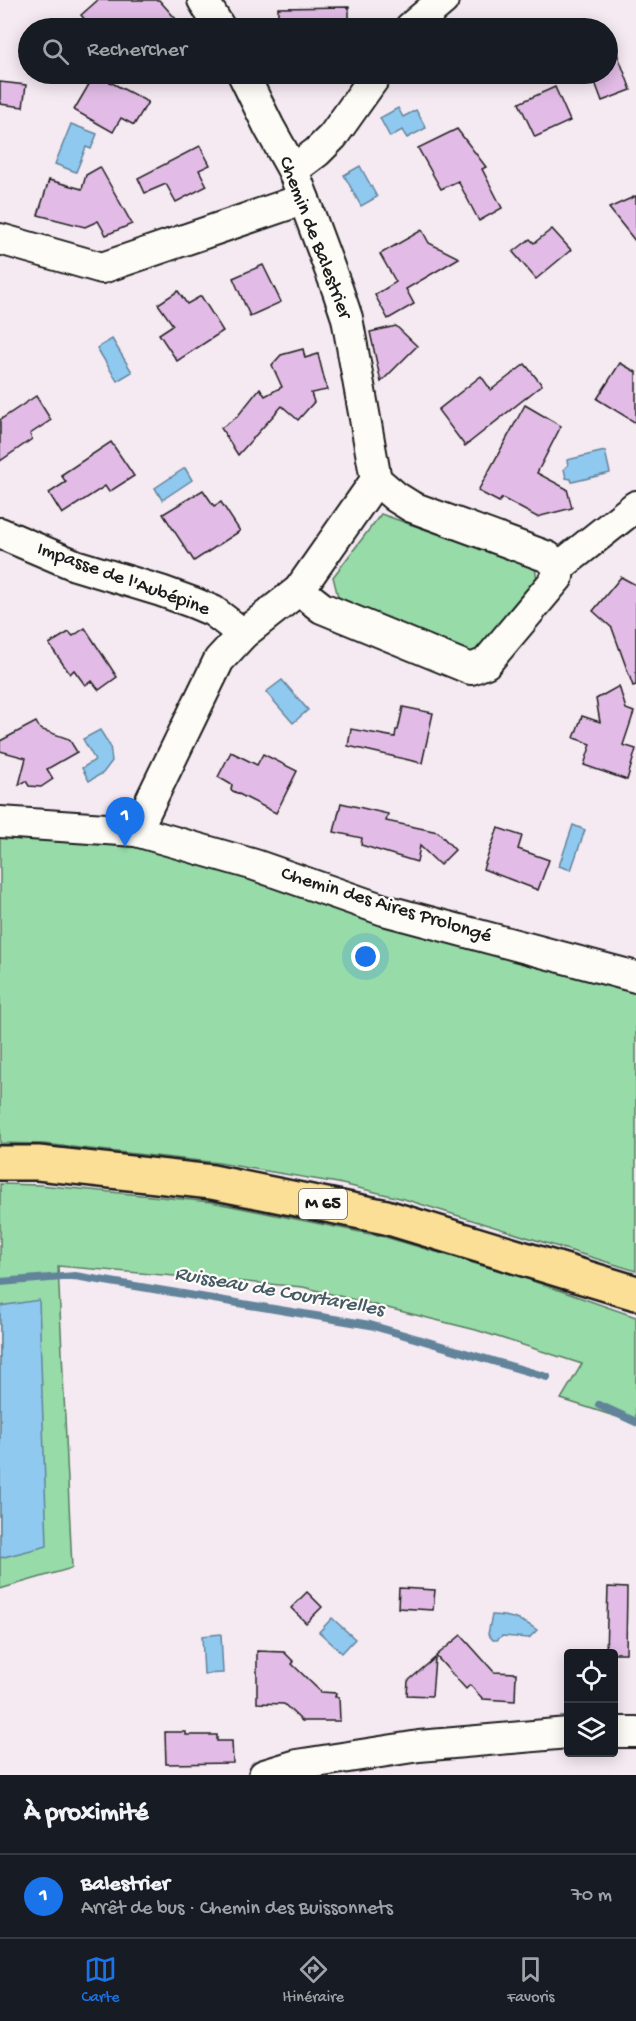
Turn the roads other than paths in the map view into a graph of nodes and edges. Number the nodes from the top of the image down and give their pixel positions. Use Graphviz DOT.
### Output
graph roads {
  1 [pos="203,0"];
  2 [pos="443,0"];
  3 [pos="214,18"];
  4 [pos="422,18"];
  5 [pos="248,84"];
  6 [pos="370,84"];
  7 [pos="293,170"];
  8 [pos="304,199"];
  9 [pos="0,239"];
  10 [pos="376,480"];
  11 [pos="636,506"];
  12 [pos="0,533"];
  13 [pos="560,567"];
  14 [pos="299,590"];
  15 [pos="243,634"];
  16 [pos="0,822"];
  17 [pos="136,831"];
  18 [pos="636,976"];
  19 [pos="0,1163"];
  20 [pos="636,1293"];
  21 [pos="618,1732"];
  22 [pos="636,1732"];
  23 [pos="564,1733"];
  24 [pos="264,1775"];
  1 -- 3 [label="street"];
  2 -- 4 [label="street"];
  5 -- 7 [label="street, Chemin de Balestrier"];
  6 -- 7 [label="street"];
  7 -- 8 [label="street, Chemin de Balestrier"];
  8 -- 9 [label="street"];
  8 -- 10 [label="street, Chemin de Balestrier"];
  10 -- 13 [label="street"];
  10 -- 14 [label="street"];
  11 -- 13 [label="street"];
  12 -- 15 [label="street, Impasse de l'Aubépine"];
  13 -- 14 [label="street"];
  14 -- 15 [label="street"];
  15 -- 17 [label="street"];
  16 -- 17 [label="street, Chemin des Aires Prolongé"];
  17 -- 18 [label="street, Chemin des Aires Prolongé"];
  19 -- 20 [label="main road, M 65"];
  21 -- 22 [label="street"];
  23 -- 24 [label="street"];
}
